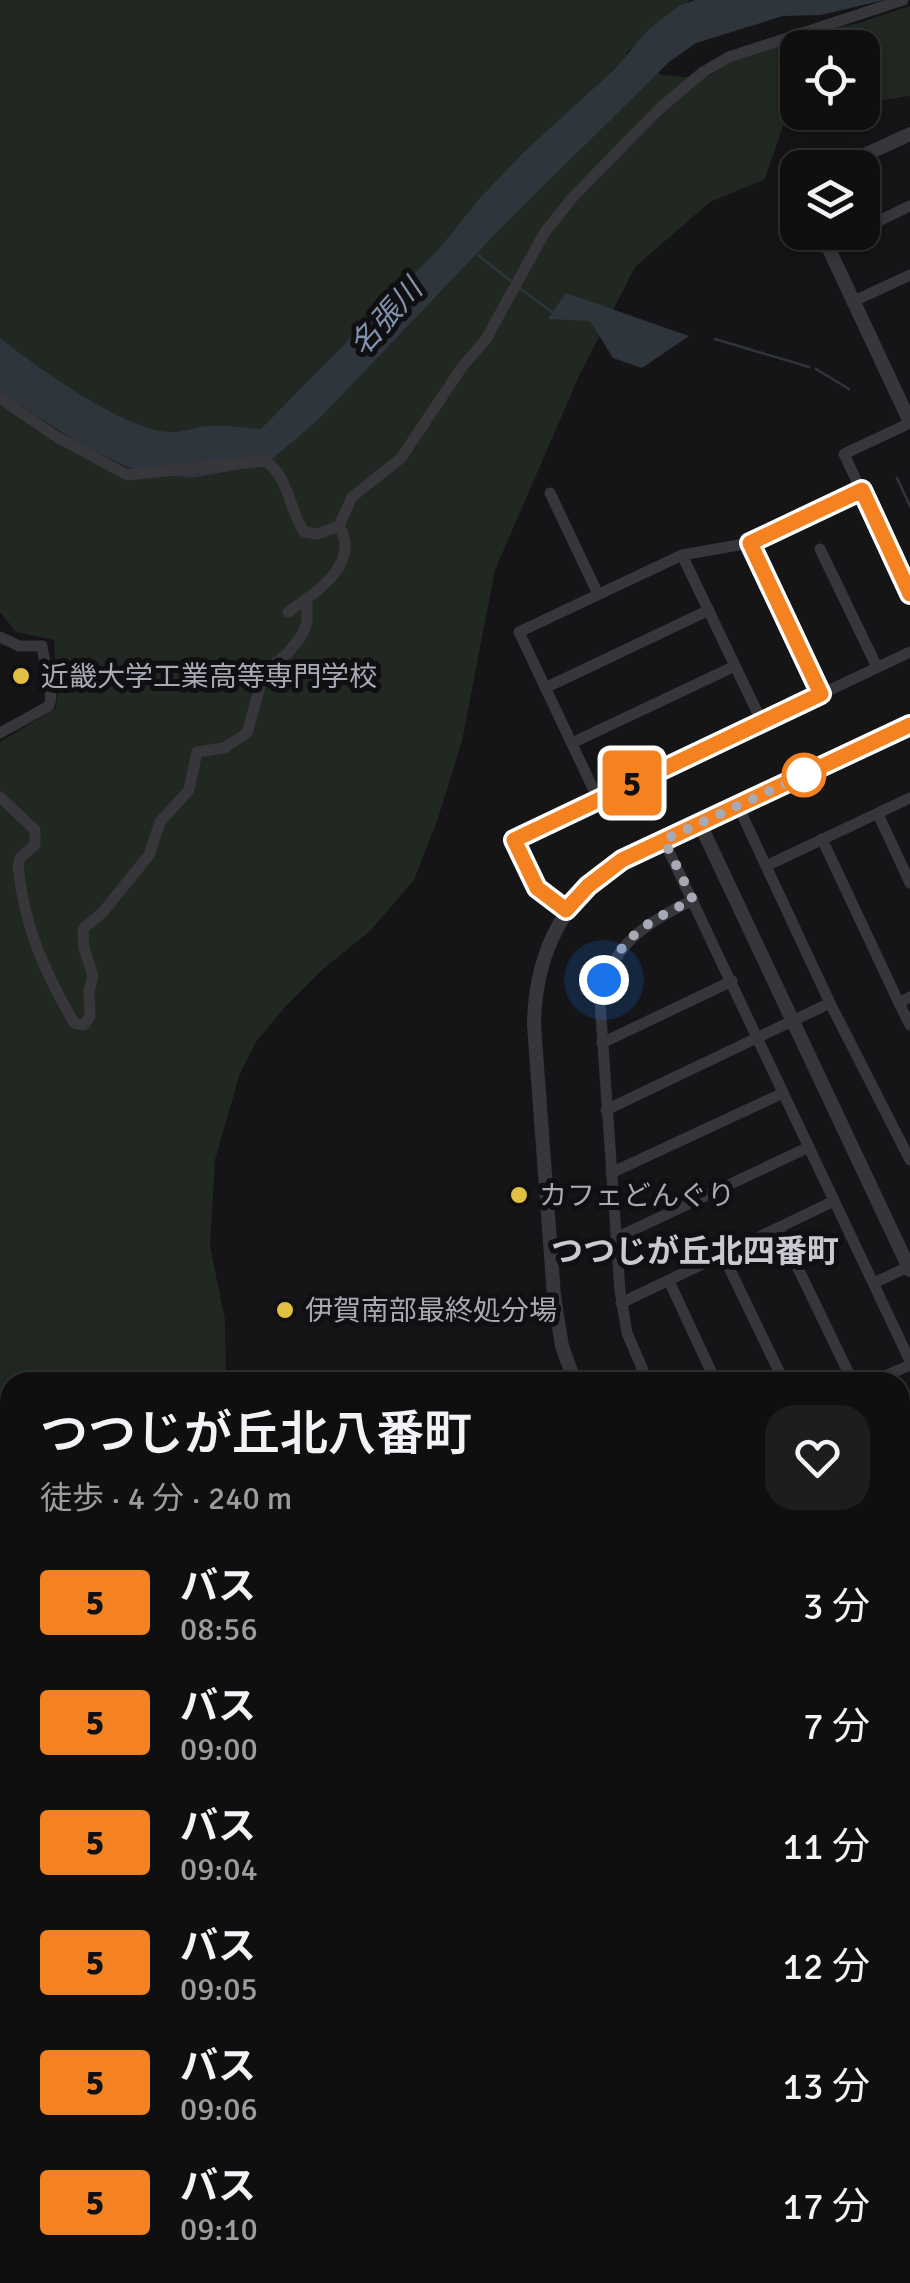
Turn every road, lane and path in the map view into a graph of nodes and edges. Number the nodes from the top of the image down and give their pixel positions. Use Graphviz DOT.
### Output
graph roads {
  1 [pos="902,0"];
  2 [pos="910,134"];
  3 [pos="875,150"];
  4 [pos="910,206"];
  5 [pos="880,220"];
  6 [pos="829,250"];
  7 [pos="910,275"];
  8 [pos="852,302"];
  9 [pos="0,398"];
  10 [pos="910,423"];
  11 [pos="862,490"];
  12 [pos="550,493"];
  13 [pos="340,526"];
  14 [pos="750,543"];
  15 [pos="820,549"];
  16 [pos="682,555"];
  17 [pos="598,594"];
  18 [pos="910,594"];
  19 [pos="307,598"];
  20 [pos="708,610"];
  21 [pos="288,612"];
  22 [pos="0,637"];
  23 [pos="910,652"];
  24 [pos="735,666"];
  25 [pos="877,667"];
  26 [pos="545,688"];
  27 [pos="821,694"];
  28 [pos="762,722"];
  29 [pos="910,725"];
  30 [pos="0,733"];
  31 [pos="572,743"];
  32 [pos="0,797"];
  33 [pos="910,798"];
  34 [pos="598,799"];
  35 [pos="738,806"];
  36 [pos="878,814"];
  37 [pos="700,824"];
  38 [pos="822,839"];
  39 [pos="664,840"];
  40 [pos="766,866"];
  41 [pos="910,882"];
  42 [pos="693,900"];
  43 [pos="566,910"];
  44 [pos="732,981"];
  45 [pos="904,1000"];
  46 [pos="830,1004"];
  47 [pos="792,1022"];
  48 [pos="910,1025"];
  49 [pos="758,1038"];
  50 [pos="602,1043"];
  51 [pos="783,1092"];
  52 [pos="606,1110"];
  53 [pos="905,1137"];
  54 [pos="809,1147"];
  55 [pos="910,1160"];
  56 [pos="612,1173"];
  57 [pos="834,1201"];
  58 [pos="779,1229"];
  59 [pos="616,1238"];
  60 [pos="723,1255"];
  61 [pos="909,1268"];
  62 [pos="668,1280"];
  63 [pos="874,1283"];
  64 [pos="622,1303"];
  65 [pos="910,1363"];
  66 [pos="571,1372"];
  67 [pos="644,1372"];
  68 [pos="711,1372"];
  69 [pos="779,1372"];
  70 [pos="848,1372"];
  1 -- 13 [label="street"];
  2 -- 3 [label="street"];
  4 -- 5 [label="street"];
  6 -- 8 [label="street"];
  7 -- 8 [label="street"];
  8 -- 10 [label="street"];
  9 -- 13 [label="street"];
  10 -- 11 [label="street"];
  11 -- 14 [label="street"];
  11 -- 18 [label="street"];
  12 -- 17 [label="street"];
  13 -- 19 [label="street"];
  14 -- 16 [label="street"];
  14 -- 27 [label="street"];
  15 -- 25 [label="street"];
  16 -- 17 [label="street"];
  16 -- 20 [label="street"];
  17 -- 26 [label="street"];
  19 -- 21 [label="street"];
  19 -- 32 [label="street"];
  20 -- 24 [label="street"];
  20 -- 26 [label="street"];
  22 -- 30 [label="street"];
  23 -- 25 [label="street"];
  24 -- 28 [label="street"];
  24 -- 31 [label="street"];
  25 -- 27 [label="street"];
  26 -- 31 [label="street"];
  27 -- 28 [label="street"];
  28 -- 34 [label="street"];
  29 -- 35 [label="street"];
  31 -- 34 [label="street"];
  33 -- 36 [label="street"];
  34 -- 43 [label="street"];
  35 -- 37 [label="street"];
  35 -- 40 [label="street"];
  36 -- 38 [label="street"];
  36 -- 41 [label="street"];
  37 -- 39 [label="street"];
  37 -- 47 [label="street"];
  38 -- 40 [label="street"];
  38 -- 45 [label="street"];
  39 -- 42 [label="street"];
  39 -- 43 [label="street"];
  40 -- 46 [label="street"];
  42 -- 44 [label="street"];
  42 -- 50 [label="street"];
  43 -- 66 [label="street"];
  44 -- 49 [label="street"];
  44 -- 50 [label="street"];
  45 -- 48 [label="street"];
  46 -- 47 [label="street"];
  46 -- 53 [label="street"];
  47 -- 49 [label="street"];
  47 -- 61 [label="street"];
  49 -- 51 [label="street"];
  49 -- 52 [label="street"];
  50 -- 52 [label="street"];
  51 -- 54 [label="street"];
  51 -- 56 [label="street"];
  52 -- 56 [label="street"];
  53 -- 55 [label="street"];
  54 -- 57 [label="street"];
  54 -- 59 [label="street"];
  56 -- 59 [label="street"];
  57 -- 58 [label="street"];
  57 -- 63 [label="street"];
  58 -- 60 [label="street"];
  58 -- 70 [label="street"];
  59 -- 64 [label="street"];
  60 -- 62 [label="street"];
  60 -- 69 [label="street"];
  61 -- 63 [label="street"];
  62 -- 64 [label="street"];
  62 -- 68 [label="street"];
  63 -- 65 [label="street"];
  64 -- 67 [label="street"];
}
